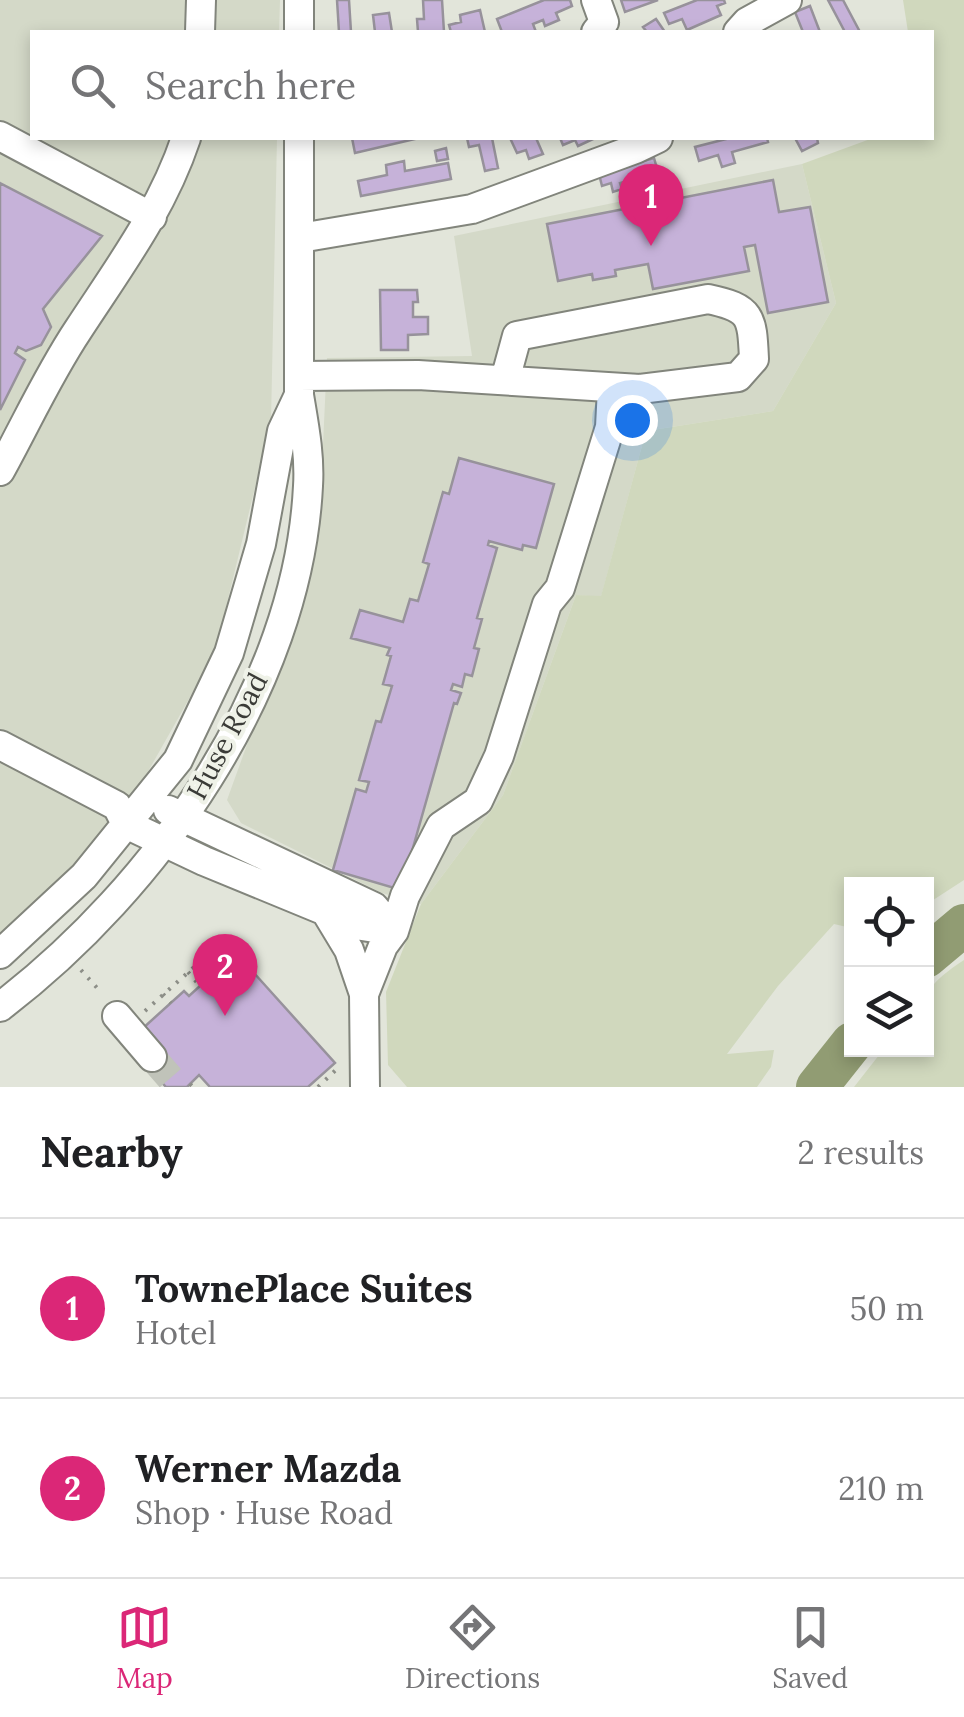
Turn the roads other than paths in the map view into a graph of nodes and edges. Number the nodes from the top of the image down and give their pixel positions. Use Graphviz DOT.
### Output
graph roads {
  1 [pos="201,0"];
  2 [pos="298,0"];
  3 [pos="596,0"];
  4 [pos="787,0"];
  5 [pos="200,30"];
  6 [pos="299,30"];
  7 [pos="598,30"];
  8 [pos="740,30"];
  9 [pos="0,136"];
  10 [pos="185,140"];
  11 [pos="299,140"];
  12 [pos="654,140"];
  13 [pos="152,217"];
  14 [pos="300,238"];
  15 [pos="505,380"];
  16 [pos="299,386"];
  17 [pos="612,388"];
  18 [pos="0,471"];
  19 [pos="0,744"];
  20 [pos="146,800"];
  21 [pos="121,815"];
  22 [pos="183,817"];
  23 [pos="164,842"];
  24 [pos="326,912"];
  25 [pos="394,931"];
  26 [pos="0,954"];
  27 [pos="364,994"];
  28 [pos="0,1007"];
  29 [pos="130,1014"];
  30 [pos="152,1057"];
  31 [pos="365,1087"];
  1 -- 5 [label="street"];
  2 -- 6 [label="street"];
  3 -- 7 [label="street"];
  4 -- 8 [label="street"];
  9 -- 13 [label="street"];
  10 -- 13 [label="street"];
  11 -- 14 [label="street, Huse Road"];
  12 -- 14 [label="street"];
  13 -- 18 [label="street"];
  14 -- 16 [label="street, Huse Road"];
  15 -- 16 [label="street"];
  15 -- 17 [label="street"];
  15 -- 17 [label="street"];
  16 -- 20 [label="street, Huse Road"];
  16 -- 22 [label="street, Huse Road"];
  17 -- 25 [label="street"];
  19 -- 21 [label="street"];
  20 -- 21 [label="street, Huse Road"];
  20 -- 22 [label="street"];
  21 -- 23 [label="street"];
  21 -- 26 [label="street, Huse Road"];
  22 -- 23 [label="street, Huse Road"];
  22 -- 25 [label="street"];
  23 -- 24 [label="street"];
  23 -- 28 [label="street, Huse Road"];
  24 -- 25 [label="street"];
  24 -- 27 [label="street"];
  25 -- 27 [label="street"];
  27 -- 31 [label="street"];
  29 -- 30 [label="street"];
}
